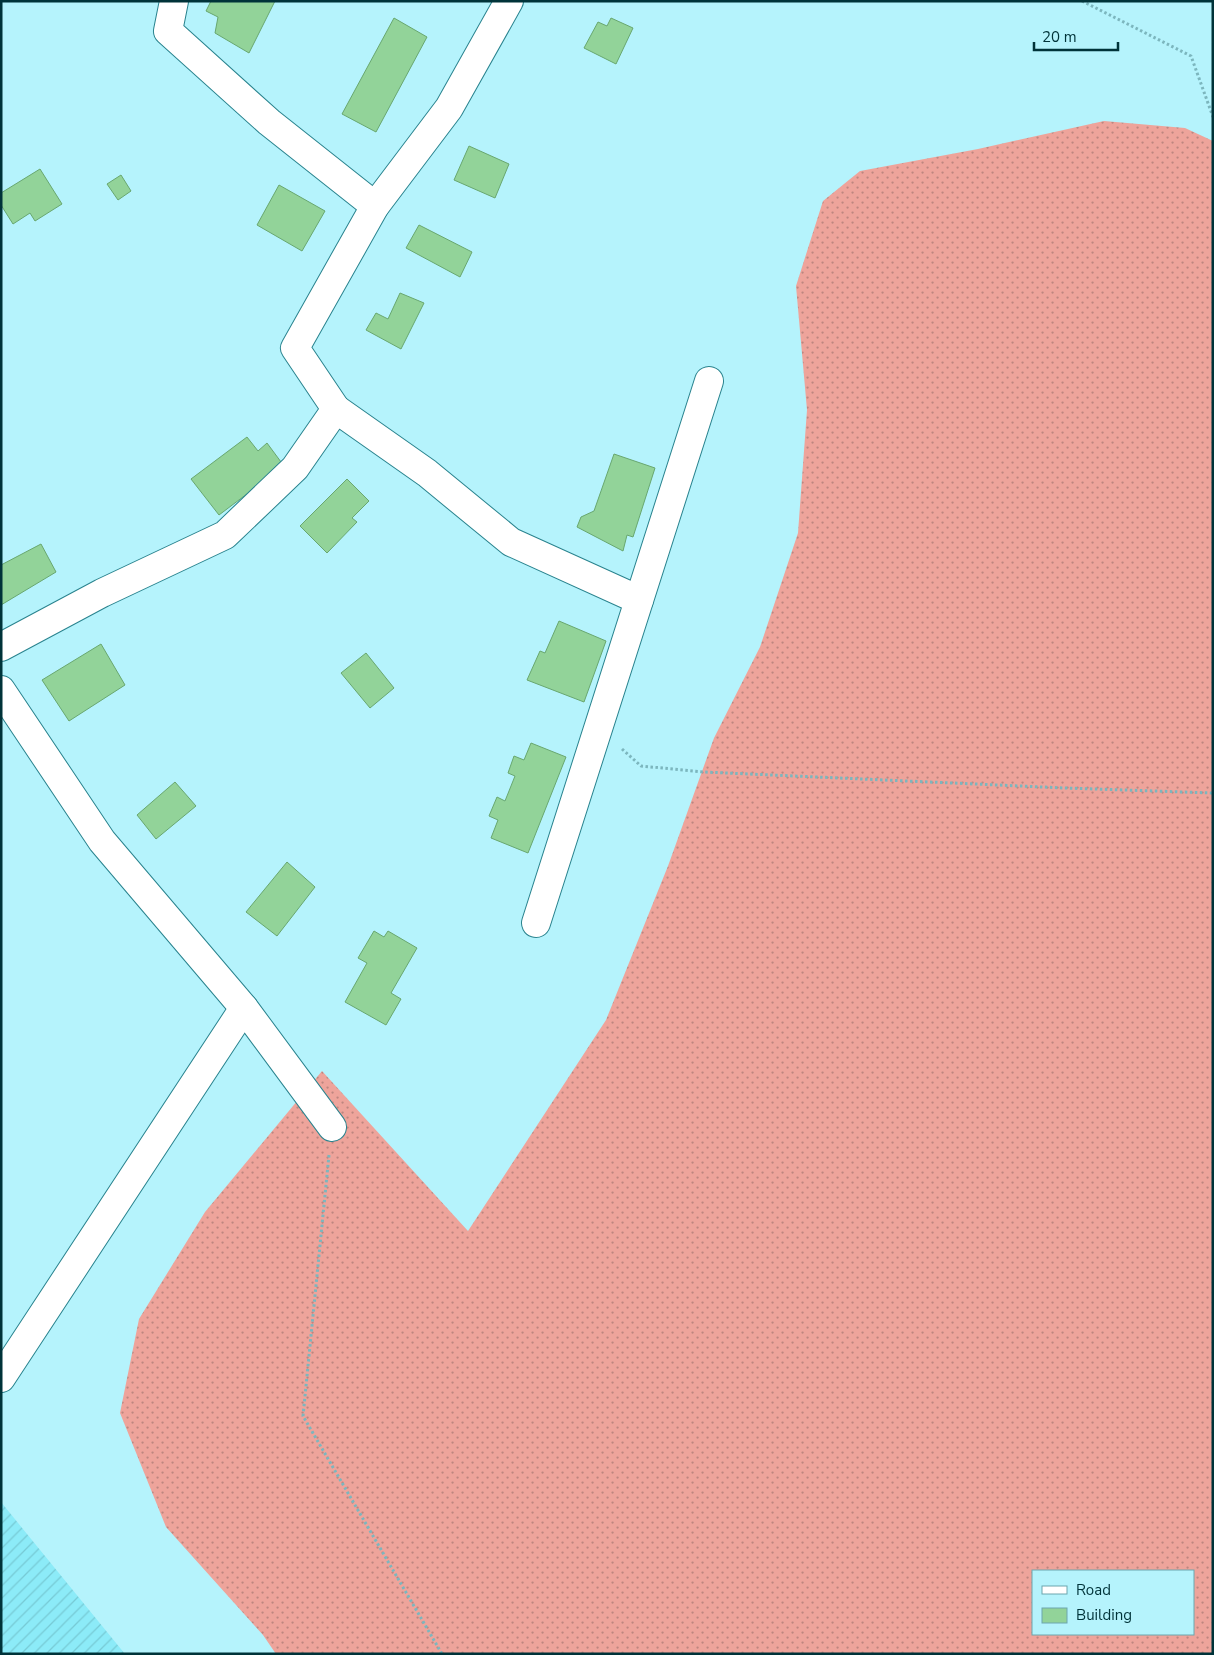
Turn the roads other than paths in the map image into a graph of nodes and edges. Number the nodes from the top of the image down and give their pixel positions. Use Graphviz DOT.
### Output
graph roads {
  1 [pos="174,1"];
  2 [pos="509,1"];
  3 [pos="375,206"];
  4 [pos="709,380"];
  5 [pos="336,409"];
  6 [pos="640,600"];
  7 [pos="1,647"];
  8 [pos="1,690"];
  9 [pos="536,923"];
  10 [pos="244,1008"];
  11 [pos="332,1127"];
  12 [pos="1,1378"];
  1 -- 3 [label="street"];
  2 -- 3 [label="street"];
  3 -- 5 [label="street"];
  4 -- 6 [label="street"];
  5 -- 6 [label="street"];
  5 -- 7 [label="street"];
  6 -- 9 [label="street"];
  8 -- 10 [label="street"];
  10 -- 11 [label="street"];
  10 -- 12 [label="street"];
}
